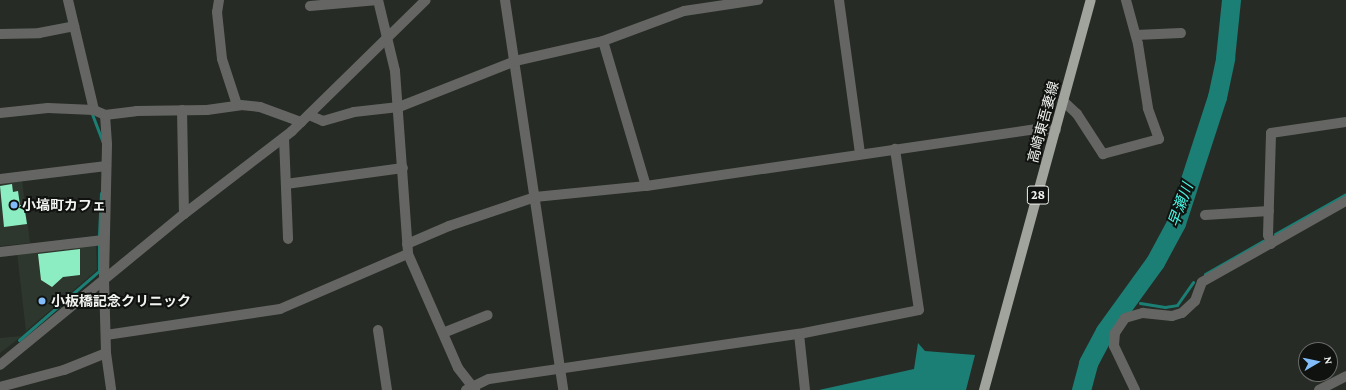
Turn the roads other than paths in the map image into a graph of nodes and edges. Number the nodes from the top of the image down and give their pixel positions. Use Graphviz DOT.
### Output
graph roads {
  1 [pos="68,0"];
  2 [pos="72,0"];
  3 [pos="220,0"];
  4 [pos="378,0"];
  5 [pos="426,0"];
  6 [pos="505,0"];
  7 [pos="758,0"];
  8 [pos="839,0"];
  9 [pos="1091,0"];
  10 [pos="1126,0"];
  11 [pos="310,6"];
  12 [pos="74,26"];
  13 [pos="1181,33"];
  14 [pos="0,34"];
  15 [pos="1136,36"];
  16 [pos="387,39"];
  17 [pos="603,42"];
  18 [pos="515,60"];
  19 [pos="1063,101"];
  20 [pos="237,106"];
  21 [pos="399,107"];
  22 [pos="94,110"];
  23 [pos="182,110"];
  24 [pos="0,113"];
  25 [pos="105,115"];
  26 [pos="309,115"];
  27 [pos="301,122"];
  28 [pos="1346,122"];
  29 [pos="1056,130"];
  30 [pos="284,138"];
  31 [pos="895,149"];
  32 [pos="860,154"];
  33 [pos="106,166"];
  34 [pos="403,168"];
  35 [pos="0,179"];
  36 [pos="286,184"];
  37 [pos="646,186"];
  38 [pos="535,197"];
  39 [pos="1346,201"];
  40 [pos="1268,211"];
  41 [pos="184,214"];
  42 [pos="1206,215"];
  43 [pos="288,239"];
  44 [pos="103,240"];
  45 [pos="1271,244"];
  46 [pos="408,249"];
  47 [pos="0,252"];
  48 [pos="104,280"];
  49 [pos="488,315"];
  50 [pos="378,330"];
  51 [pos="443,333"];
  52 [pos="799,334"];
  53 [pos="106,335"];
  54 [pos="106,353"];
  55 [pos="0,365"];
  56 [pos="560,367"];
  57 [pos="1346,376"];
  58 [pos="0,388"];
  59 [pos="472,388"];
  60 [pos="111,390"];
  61 [pos="386,390"];
  62 [pos="563,390"];
  63 [pos="805,390"];
  64 [pos="984,390"];
  65 [pos="1135,390"];
  66 [pos="1320,390"];
  1 -- 2 [label="street"];
  1 -- 12 [label="street"];
  3 -- 20 [label="street"];
  4 -- 11 [label="street"];
  4 -- 16 [label="street"];
  5 -- 16 [label="street"];
  6 -- 18 [label="street"];
  7 -- 17 [label="street"];
  8 -- 32 [label="street"];
  9 -- 19 [label="main road, 高崎東吾妻線 / 28"];
  10 -- 15 [label="street"];
  12 -- 14 [label="street"];
  12 -- 22 [label="street"];
  13 -- 15 [label="street"];
  15 -- 19 [label="street"];
  16 -- 21 [label="street"];
  16 -- 26 [label="street"];
  17 -- 18 [label="street"];
  17 -- 37 [label="street"];
  18 -- 21 [label="street"];
  18 -- 38 [label="street"];
  19 -- 29 [label="main road, 高崎東吾妻線 / 28"];
  20 -- 23 [label="street"];
  20 -- 27 [label="street"];
  21 -- 26 [label="street"];
  21 -- 34 [label="street"];
  22 -- 24 [label="street"];
  22 -- 25 [label="street"];
  23 -- 25 [label="street"];
  23 -- 41 [label="street"];
  25 -- 33 [label="street"];
  26 -- 27 [label="street"];
  27 -- 30 [label="street"];
  28 -- 40 [label="street"];
  29 -- 31 [label="street"];
  29 -- 64 [label="main road, 高崎東吾妻線 / 28"];
  30 -- 36 [label="street"];
  30 -- 41 [label="street"];
  31 -- 32 [label="street"];
  31 -- 52 [label="street"];
  32 -- 37 [label="street"];
  33 -- 35 [label="street"];
  33 -- 44 [label="street"];
  34 -- 36 [label="street"];
  34 -- 46 [label="street"];
  36 -- 43 [label="street"];
  37 -- 38 [label="street"];
  38 -- 46 [label="street"];
  38 -- 56 [label="street"];
  39 -- 45 [label="street"];
  40 -- 42 [label="street"];
  40 -- 45 [label="street"];
  41 -- 48 [label="street"];
  44 -- 47 [label="street"];
  44 -- 48 [label="street"];
  45 -- 65 [label="street"];
  46 -- 51 [label="street"];
  46 -- 53 [label="street"];
  48 -- 53 [label="street"];
  48 -- 55 [label="street"];
  49 -- 51 [label="street"];
  50 -- 61 [label="street"];
  51 -- 59 [label="street"];
  52 -- 56 [label="street"];
  52 -- 63 [label="street"];
  53 -- 54 [label="street"];
  54 -- 58 [label="street"];
  54 -- 60 [label="street"];
  56 -- 59 [label="street"];
  56 -- 62 [label="street"];
  57 -- 66 [label="street"];
}
